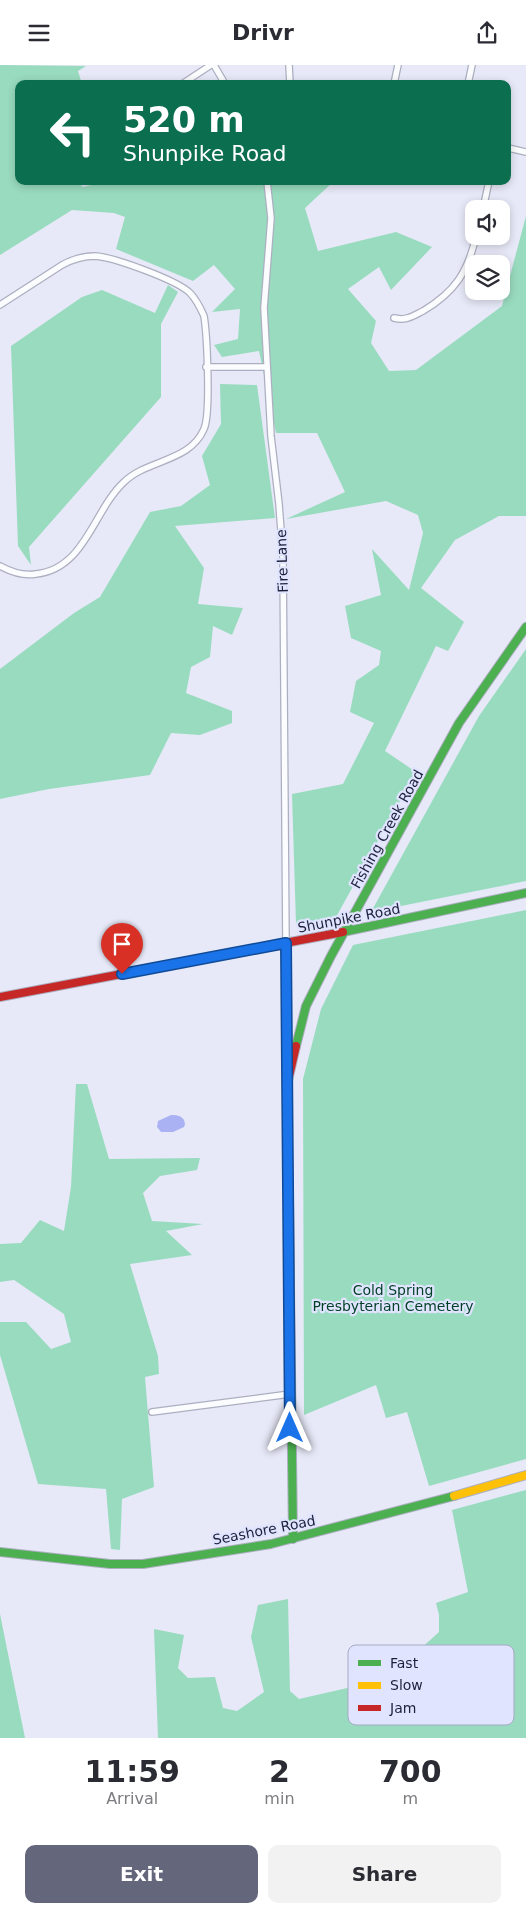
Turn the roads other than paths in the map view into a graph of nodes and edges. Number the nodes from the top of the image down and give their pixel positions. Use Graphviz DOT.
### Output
graph roads {
  1 [pos="213,65"];
  2 [pos="289,65"];
  3 [pos="398,65"];
  4 [pos="472,65"];
  5 [pos="189,80"];
  6 [pos="222,80"];
  7 [pos="290,80"];
  8 [pos="395,80"];
  9 [pos="469,80"];
  10 [pos="511,149"];
  11 [pos="526,152"];
  12 [pos="267,185"];
  13 [pos="488,185"];
  14 [pos="484,200"];
  15 [pos="474,245"];
  16 [pos="0,305"];
  17 [pos="394,318"];
  18 [pos="206,367"];
  19 [pos="267,367"];
  20 [pos="0,566"];
  21 [pos="526,627"];
  22 [pos="526,893"];
  23 [pos="344,932"];
  24 [pos="286,943"];
  25 [pos="0,997"];
  26 [pos="287,1085"];
  27 [pos="290,1394"];
  28 [pos="152,1412"];
  29 [pos="526,1475"];
  30 [pos="293,1539"];
  31 [pos="0,1543"];
  32 [pos="1,1552"];
  1 -- 5 [label="street"];
  1 -- 6 [label="street"];
  2 -- 7 [label="street"];
  3 -- 8 [label="street"];
  4 -- 9 [label="street"];
  10 -- 11 [label="street"];
  12 -- 19 [label="street, Fire Lane"];
  13 -- 14 [label="street"];
  15 -- 17 [label="street"];
  16 -- 18 [label="street"];
  18 -- 19 [label="street"];
  18 -- 20 [label="street"];
  19 -- 24 [label="street, Fire Lane"];
  21 -- 23 [label="street, Fishing Creek Road"];
  22 -- 23 [label="street, Shunpike Road"];
  23 -- 24 [label="street, Shunpike Road"];
  23 -- 26 [label="street, Fishing Creek Road"];
  24 -- 25 [label="street, Shunpike Road"];
  24 -- 26 [label="street, Fire Lane"];
  26 -- 27 [label="street, Fishing Creek Road"];
  27 -- 28 [label="street"];
  27 -- 30 [label="street, Fishing Creek Road"];
  29 -- 30 [label="street, Seashore Road"];
  30 -- 32 [label="street, Seashore Road"];
  31 -- 32 [label="street"];
}
